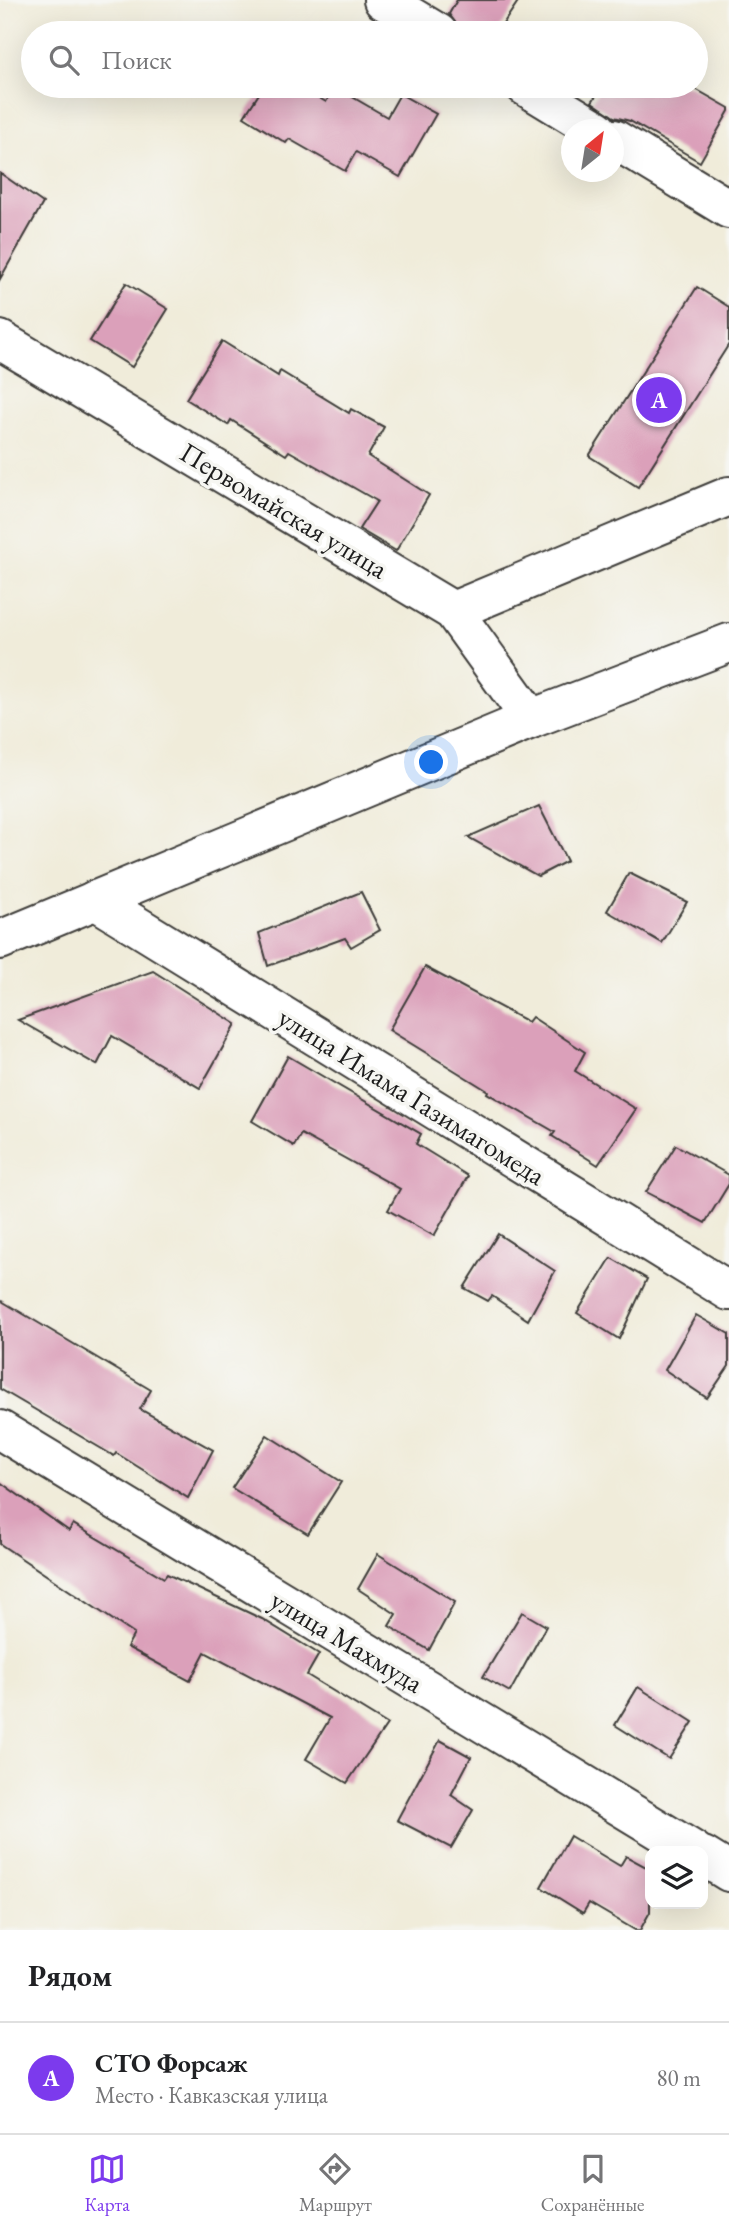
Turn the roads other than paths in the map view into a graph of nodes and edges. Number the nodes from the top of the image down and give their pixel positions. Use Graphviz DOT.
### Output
graph roads {
  1 [pos="383,0"];
  2 [pos="418,21"];
  3 [pos="545,98"];
  4 [pos="579,119"];
  5 [pos="624,145"];
  6 [pos="729,209"];
  7 [pos="0,341"];
  8 [pos="729,496"];
  9 [pos="453,611"];
  10 [pos="720,656"];
  11 [pos="531,719"];
  12 [pos="95,900"];
  13 [pos="2,935"];
  14 [pos="729,1291"];
  15 [pos="0,1430"];
  16 [pos="686,1846"];
  17 [pos="708,1859"];
  18 [pos="729,1872"];
  1 -- 2 [label="street"];
  3 -- 4 [label="street"];
  5 -- 6 [label="street"];
  7 -- 9 [label="street, Первомайская улица"];
  8 -- 9 [label="street"];
  9 -- 11 [label="street, Первомайская улица"];
  10 -- 11 [label="street"];
  11 -- 12 [label="street"];
  12 -- 13 [label="street"];
  12 -- 14 [label="street, улица Имама Газимагомеда"];
  15 -- 16 [label="street, улица Махмуда"];
  17 -- 18 [label="street"];
}
